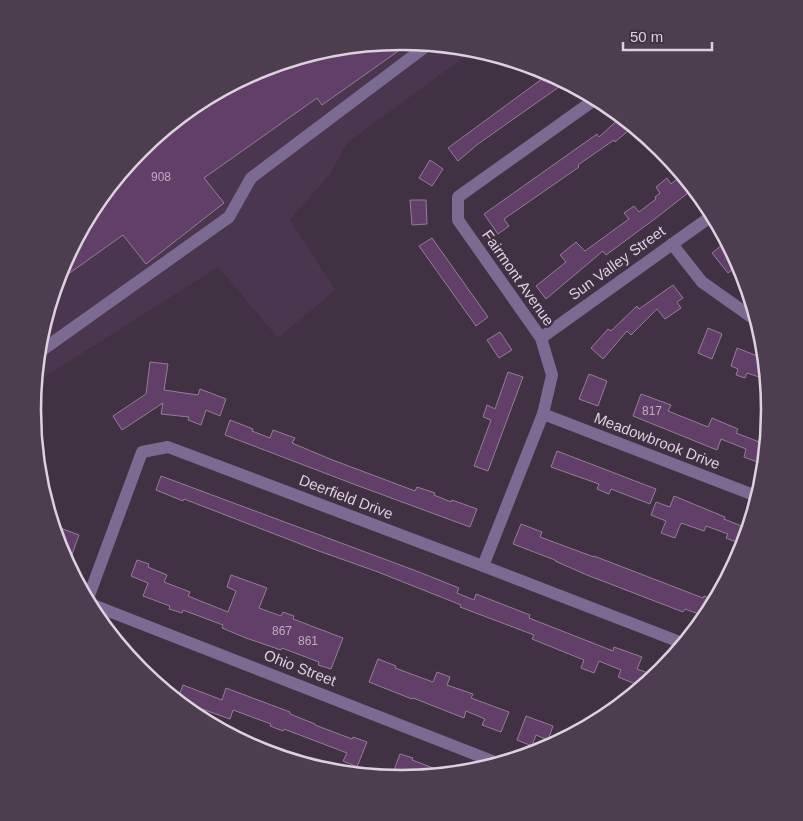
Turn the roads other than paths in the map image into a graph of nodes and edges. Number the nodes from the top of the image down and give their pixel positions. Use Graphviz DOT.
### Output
graph roads {
  1 [pos="420,51"];
  2 [pos="589,103"];
  3 [pos="707,219"];
  4 [pos="672,244"];
  5 [pos="748,315"];
  6 [pos="541,338"];
  7 [pos="47,347"];
  8 [pos="543,414"];
  9 [pos="752,494"];
  10 [pos="483,566"];
  11 [pos="91,592"];
  12 [pos="100,607"];
  13 [pos="678,641"];
  14 [pos="489,760"];
  1 -- 7 [label="street"];
  2 -- 6 [label="street, Fairmont Avenue"];
  3 -- 4 [label="street, Sun Valley Street"];
  4 -- 5 [label="street"];
  4 -- 6 [label="street, Sun Valley Street"];
  6 -- 8 [label="street, Fairmont Avenue"];
  8 -- 9 [label="street, Meadowbrook Drive"];
  8 -- 10 [label="street, Fairmont Avenue"];
  10 -- 11 [label="street, Deerfield Drive"];
  10 -- 13 [label="street, Deerfield Drive"];
  12 -- 14 [label="street, Ohio Street"];
}
